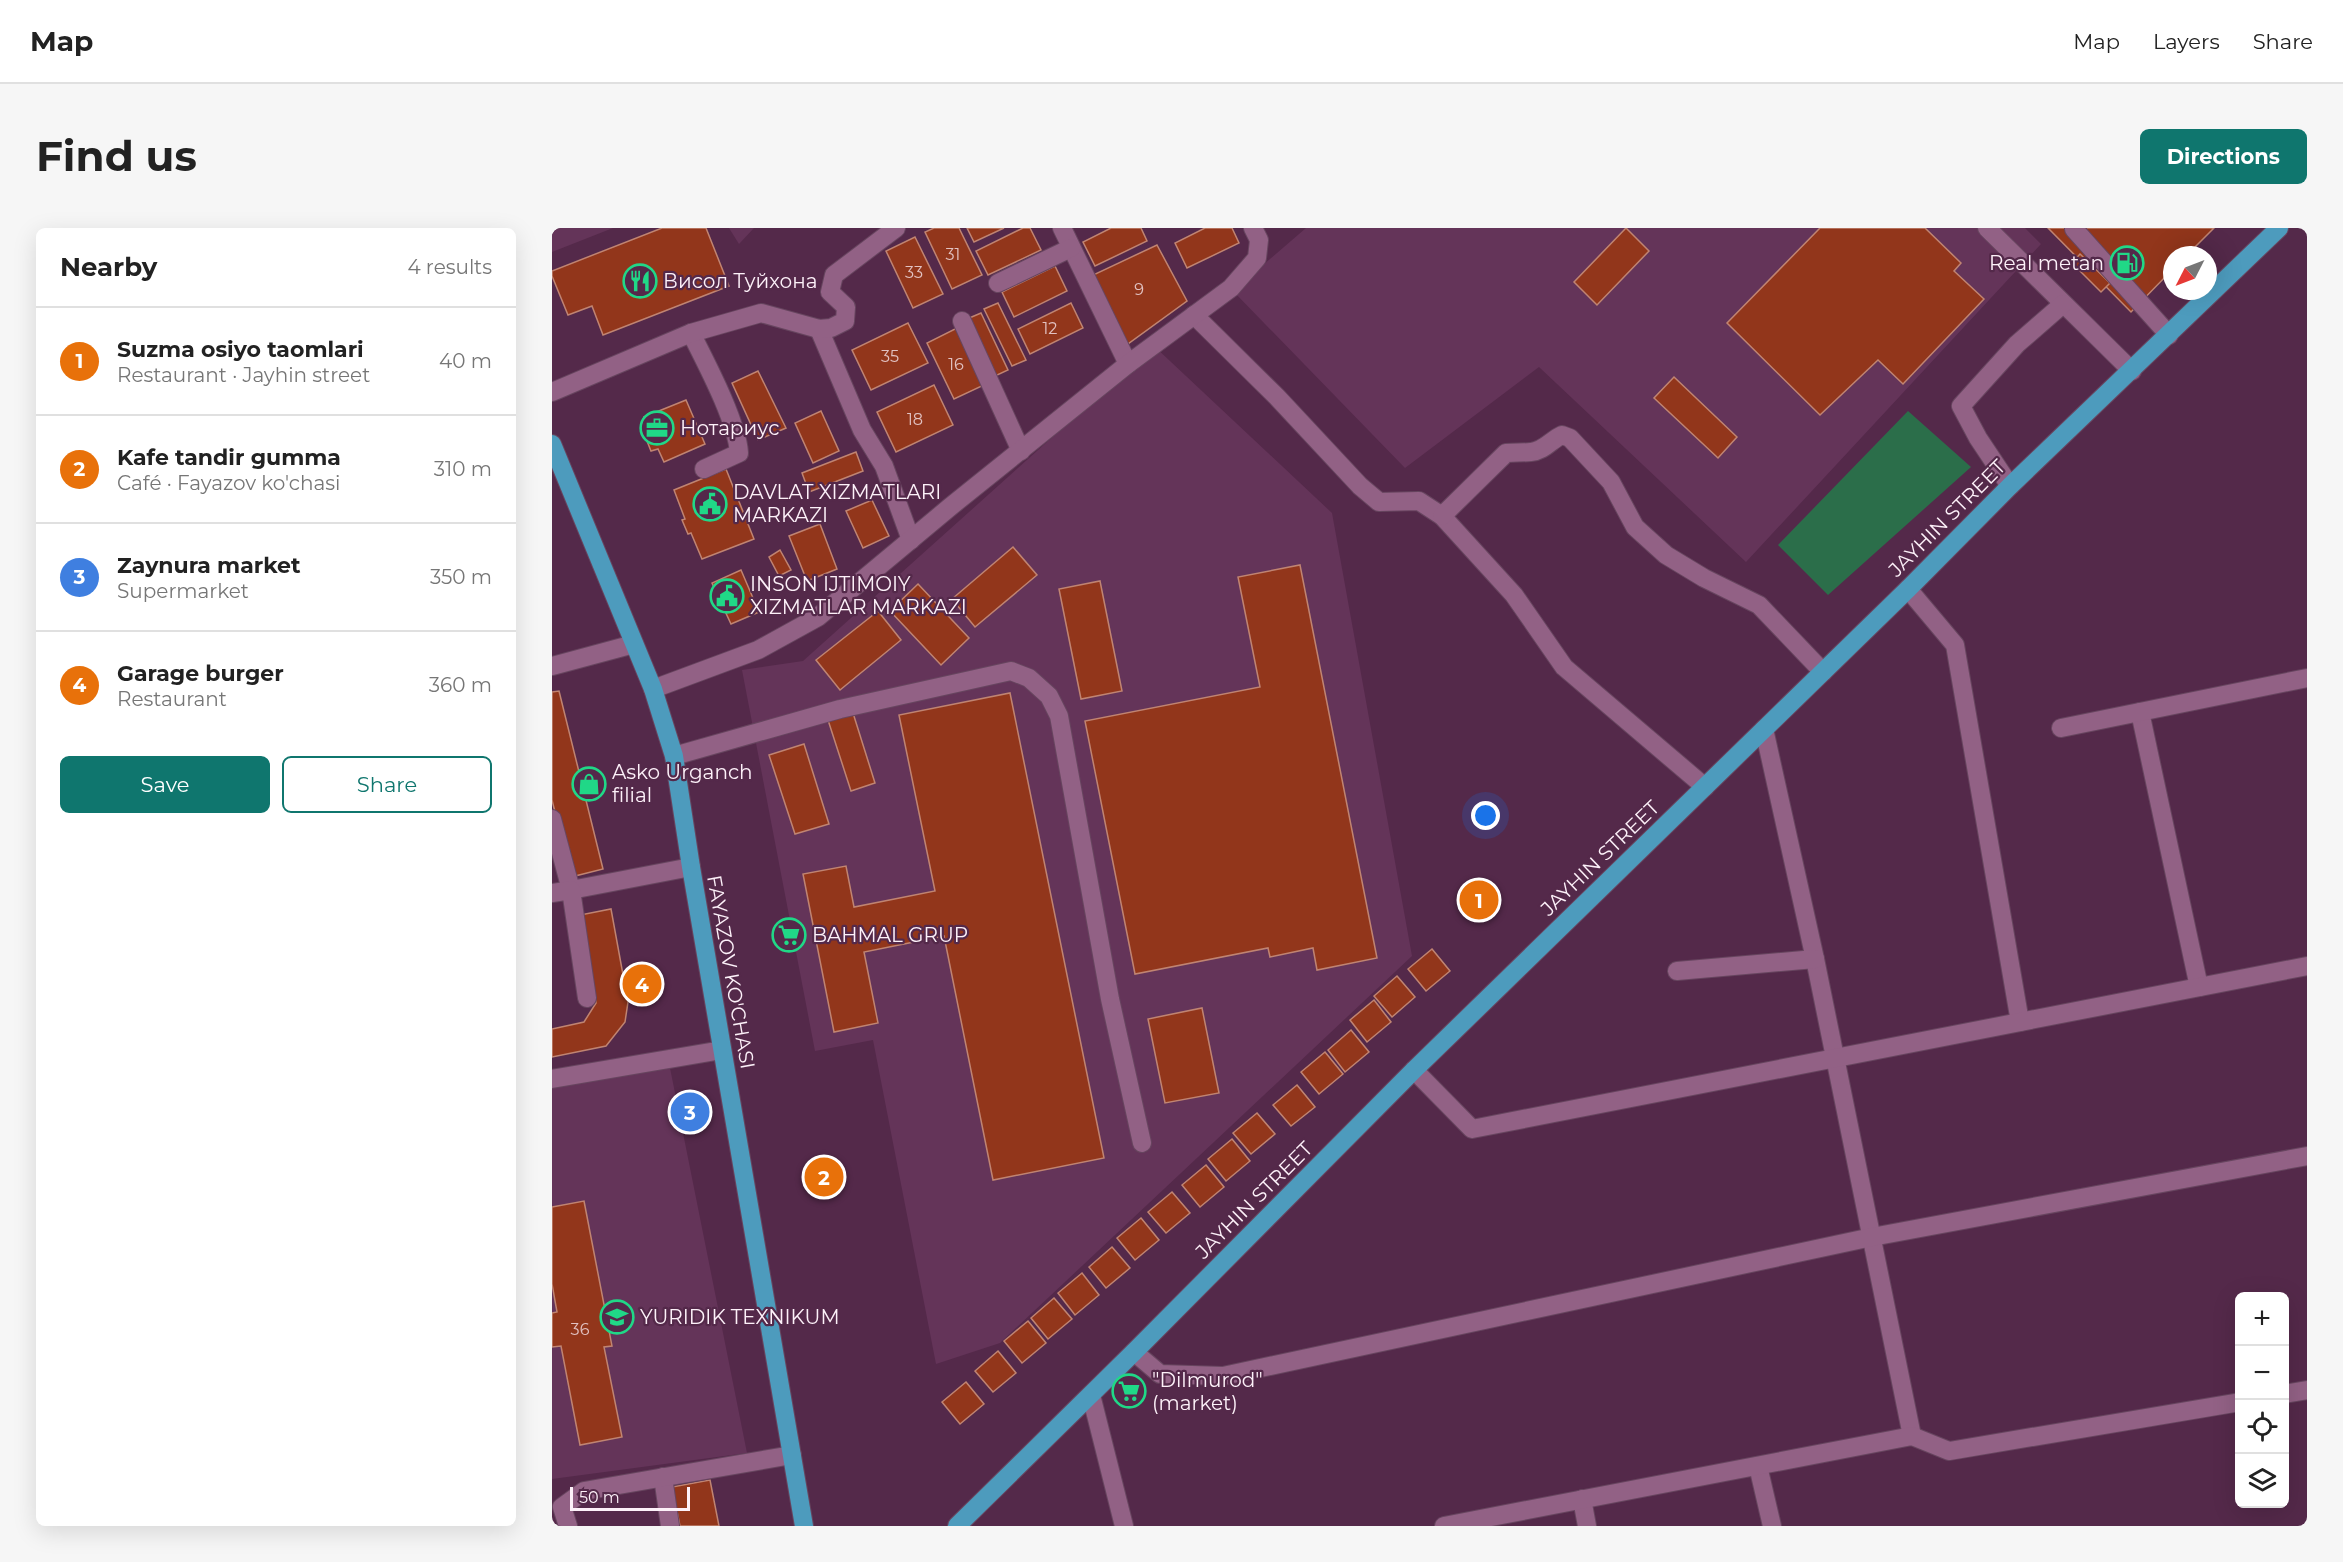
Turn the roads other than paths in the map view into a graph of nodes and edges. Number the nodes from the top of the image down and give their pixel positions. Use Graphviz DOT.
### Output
graph roads {
  1 [pos="896,228"];
  2 [pos="1062,228"];
  3 [pos="1254,228"];
  4 [pos="1987,228"];
  5 [pos="2075,228"];
  6 [pos="2279,228"];
  7 [pos="1071,248"];
  8 [pos="998,283"];
  9 [pos="2063,304"];
  10 [pos="1194,315"];
  11 [pos="962,321"];
  12 [pos="819,329"];
  13 [pos="691,333"];
  14 [pos="2169,335"];
  15 [pos="1128,364"];
  16 [pos="2132,371"];
  17 [pos="552,392"];
  18 [pos="552,444"];
  19 [pos="1021,451"];
  20 [pos="704,469"];
  21 [pos="2010,486"];
  22 [pos="1442,516"];
  23 [pos="911,540"];
  24 [pos="1908,590"];
  25 [pos="634,644"];
  26 [pos="552,666"];
  27 [pos="1823,672"];
  28 [pos="2307,678"];
  29 [pos="653,690"];
  30 [pos="2140,712"];
  31 [pos="2061,728"];
  32 [pos="1764,729"];
  33 [pos="675,756"];
  34 [pos="1705,786"];
  35 [pos="552,819"];
  36 [pos="691,867"];
  37 [pos="571,890"];
  38 [pos="552,892"];
  39 [pos="1815,959"];
  40 [pos="2307,966"];
  41 [pos="1677,971"];
  42 [pos="2199,987"];
  43 [pos="587,998"];
  44 [pos="2020,1022"];
  45 [pos="722,1050"];
  46 [pos="1835,1057"];
  47 [pos="1414,1070"];
  48 [pos="552,1079"];
  49 [pos="1142,1143"];
  50 [pos="2307,1156"];
  51 [pos="1872,1237"];
  52 [pos="1134,1352"];
  53 [pos="2307,1390"];
  54 [pos="2289,1393"];
  55 [pos="1091,1395"];
  56 [pos="2235,1402"];
  57 [pos="1912,1436"];
  58 [pos="792,1455"];
  59 [pos="1758,1466"];
  60 [pos="663,1477"];
  61 [pos="1582,1499"];
  62 [pos="552,1516"];
  63 [pos="568,1526"];
  64 [pos="670,1526"];
  65 [pos="804,1526"];
  66 [pos="957,1526"];
  67 [pos="1124,1526"];
  68 [pos="1444,1526"];
  69 [pos="1587,1526"];
  70 [pos="1773,1526"];
  1 -- 12 [label="street"];
  2 -- 7 [label="street"];
  3 -- 10 [label="street"];
  4 -- 9 [label="street"];
  5 -- 14 [label="street"];
  6 -- 14 [label="main road, JAYHIN STREET"];
  7 -- 8 [label="street"];
  7 -- 15 [label="street"];
  9 -- 16 [label="street"];
  9 -- 21 [label="street"];
  10 -- 15 [label="street"];
  10 -- 22 [label="street"];
  11 -- 19 [label="street"];
  12 -- 13 [label="street"];
  12 -- 23 [label="street"];
  13 -- 17 [label="street"];
  13 -- 20 [label="street"];
  14 -- 16 [label="main road, JAYHIN STREET"];
  15 -- 19 [label="street"];
  16 -- 21 [label="main road, JAYHIN STREET"];
  18 -- 25 [label="main road, FAYAZOV KO'CHASI"];
  19 -- 23 [label="street"];
  21 -- 24 [label="main road, JAYHIN STREET"];
  22 -- 27 [label="street"];
  22 -- 34 [label="street"];
  23 -- 29 [label="street"];
  24 -- 27 [label="main road, JAYHIN STREET"];
  24 -- 44 [label="street"];
  25 -- 26 [label="street"];
  25 -- 29 [label="main road, FAYAZOV KO'CHASI"];
  27 -- 32 [label="main road, JAYHIN STREET"];
  28 -- 30 [label="street"];
  29 -- 33 [label="main road, FAYAZOV KO'CHASI"];
  30 -- 31 [label="street"];
  30 -- 42 [label="street"];
  32 -- 34 [label="main road, JAYHIN STREET"];
  32 -- 39 [label="street"];
  33 -- 36 [label="main road, FAYAZOV KO'CHASI"];
  33 -- 49 [label="street"];
  34 -- 47 [label="main road, JAYHIN STREET"];
  35 -- 37 [label="street"];
  36 -- 37 [label="street"];
  36 -- 45 [label="main road, FAYAZOV KO'CHASI"];
  37 -- 38 [label="street"];
  37 -- 43 [label="street"];
  39 -- 41 [label="street"];
  39 -- 46 [label="street"];
  40 -- 42 [label="street"];
  42 -- 44 [label="street"];
  44 -- 46 [label="street"];
  45 -- 48 [label="street"];
  45 -- 58 [label="main road, FAYAZOV KO'CHASI"];
  46 -- 47 [label="street"];
  46 -- 51 [label="street"];
  47 -- 52 [label="main road, JAYHIN STREET"];
  50 -- 51 [label="street"];
  51 -- 52 [label="street"];
  51 -- 57 [label="street"];
  52 -- 55 [label="main road, JAYHIN STREET"];
  53 -- 54 [label="street"];
  55 -- 66 [label="main road, JAYHIN STREET"];
  55 -- 67 [label="street"];
  56 -- 57 [label="street"];
  57 -- 59 [label="street"];
  58 -- 60 [label="street"];
  58 -- 65 [label="main road, FAYAZOV KO'CHASI"];
  59 -- 61 [label="street"];
  59 -- 70 [label="street"];
  60 -- 63 [label="street"];
  60 -- 64 [label="street"];
  61 -- 68 [label="street"];
  61 -- 69 [label="street"];
  62 -- 63 [label="street"];
}
